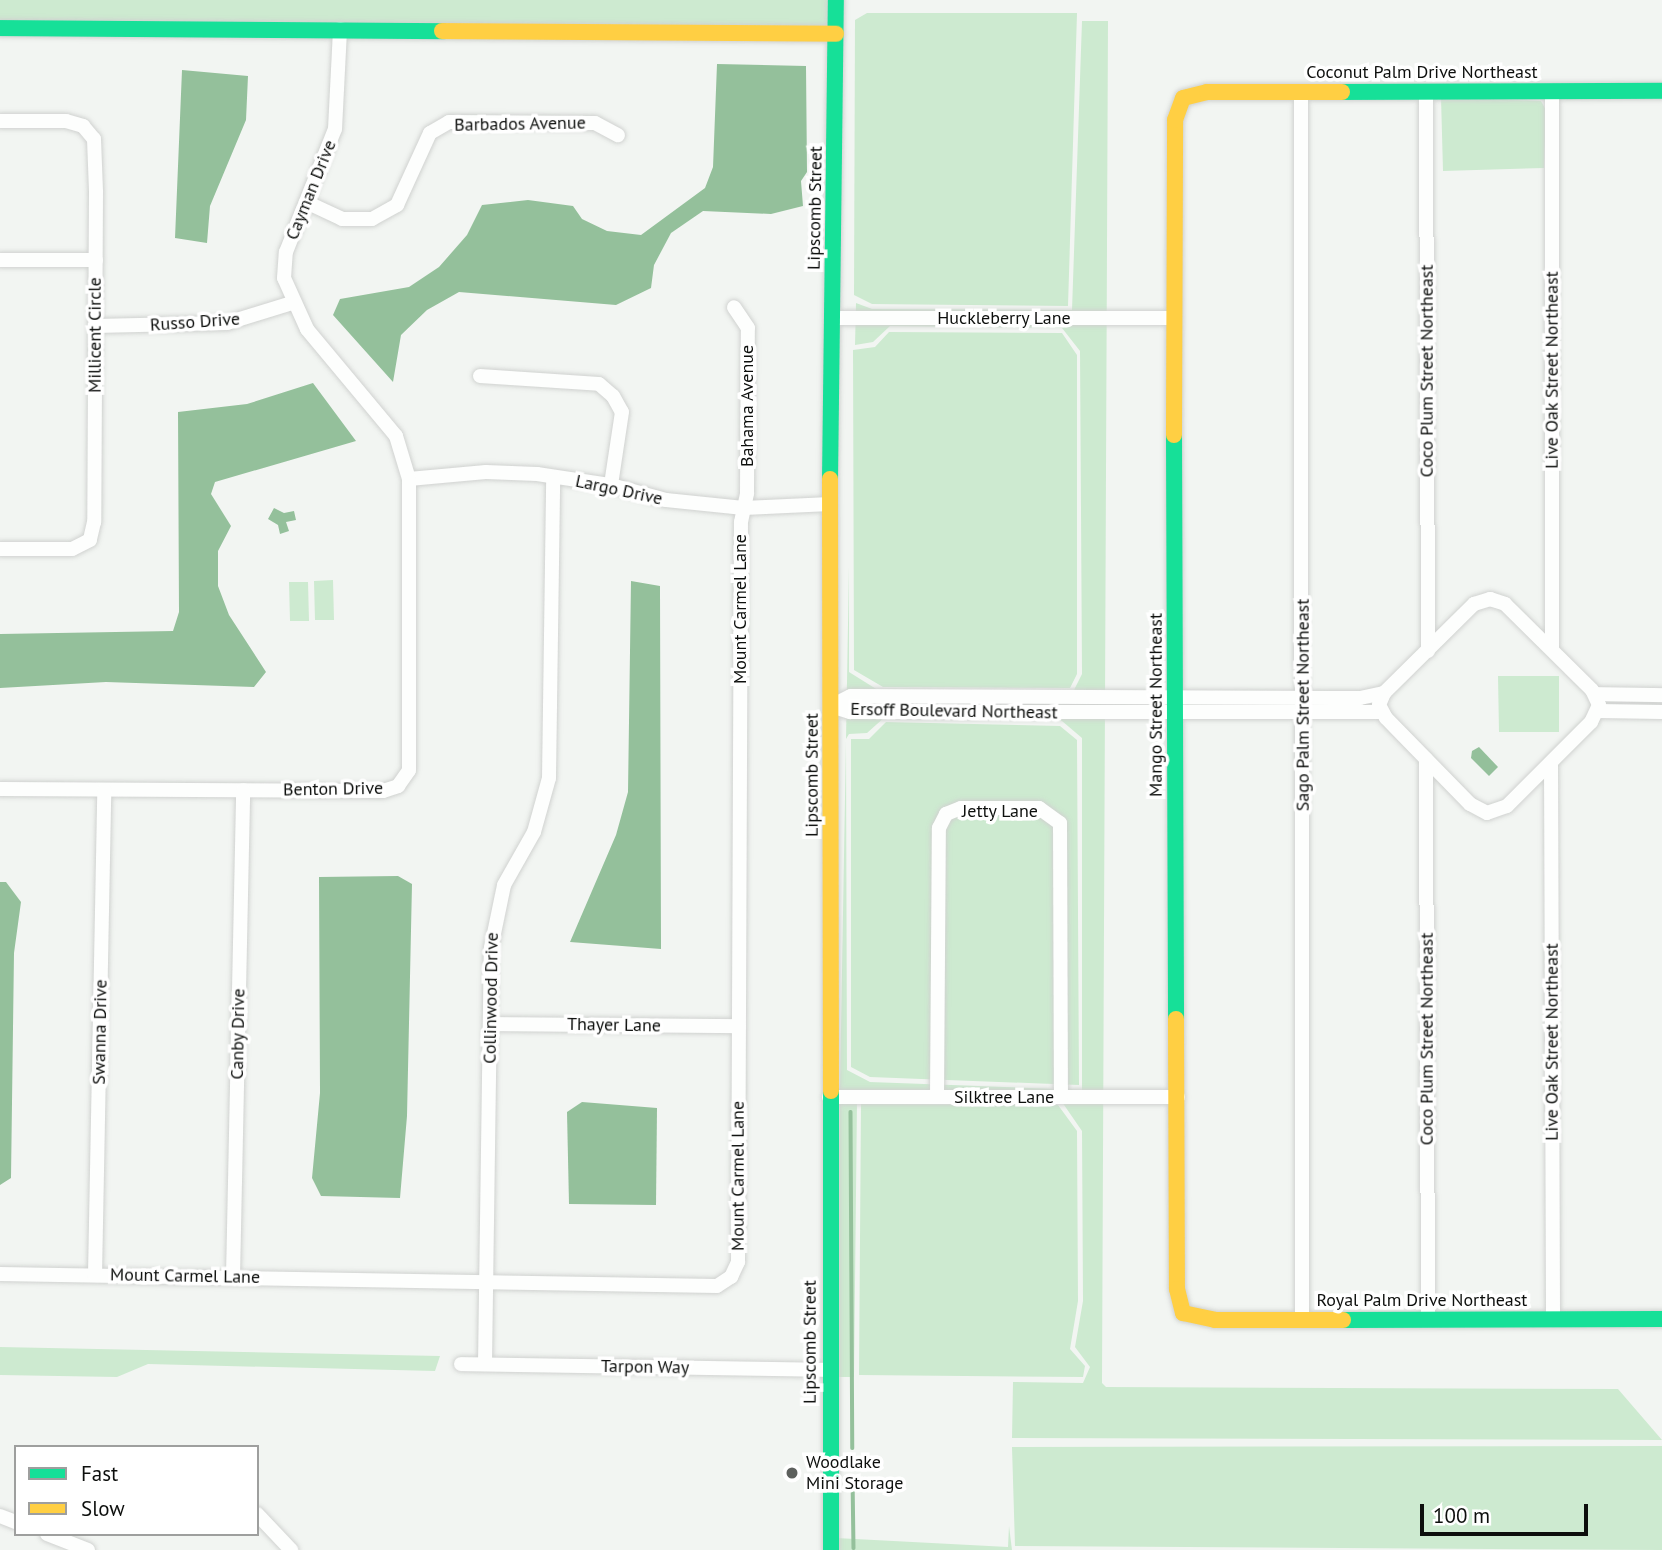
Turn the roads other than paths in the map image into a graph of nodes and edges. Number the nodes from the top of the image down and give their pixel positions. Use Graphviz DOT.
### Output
graph roads {
  1 [pos="836,0"];
  2 [pos="0,28"];
  3 [pos="340,29"];
  4 [pos="836,34"];
  5 [pos="1301,91"];
  6 [pos="1426,91"];
  7 [pos="1552,91"];
  8 [pos="1662,91"];
  9 [pos="1183,98"];
  10 [pos="0,121"];
  11 [pos="618,135"];
  12 [pos="306,202"];
  13 [pos="0,260"];
  14 [pos="96,260"];
  15 [pos="292,303"];
  16 [pos="734,307"];
  17 [pos="833,318"];
  18 [pos="1175,318"];
  19 [pos="95,326"];
  20 [pos="480,376"];
  21 [pos="553,477"];
  22 [pos="409,479"];
  23 [pos="611,485"];
  24 [pos="830,505"];
  25 [pos="744,508"];
  26 [pos="0,549"];
  27 [pos="1552,649"];
  28 [pos="1428,651"];
  29 [pos="1384,693"];
  30 [pos="1595,694"];
  31 [pos="1662,695"];
  32 [pos="923,697"];
  33 [pos="1039,705"];
  34 [pos="1174,705"];
  35 [pos="1303,705"];
  36 [pos="831,706"];
  37 [pos="1598,711"];
  38 [pos="924,712"];
  39 [pos="1380,712"];
  40 [pos="1662,712"];
  41 [pos="1426,759"];
  42 [pos="1551,764"];
  43 [pos="0,789"];
  44 [pos="104,790"];
  45 [pos="243,790"];
  46 [pos="490,1024"];
  47 [pos="738,1026"];
  48 [pos="829,1097"];
  49 [pos="937,1097"];
  50 [pos="1061,1097"];
  51 [pos="1178,1097"];
  52 [pos="0,1274"];
  53 [pos="95,1275"];
  54 [pos="233,1277"];
  55 [pos="487,1282"];
  56 [pos="1183,1313"];
  57 [pos="1302,1319"];
  58 [pos="1553,1319"];
  59 [pos="1662,1319"];
  60 [pos="1429,1320"];
  61 [pos="461,1364"];
  62 [pos="485,1364"];
  63 [pos="829,1370"];
  64 [pos="259,1516"];
  65 [pos="52,1536"];
  66 [pos="88,1550"];
  67 [pos="291,1550"];
  68 [pos="831,1550"];
  1 -- 4 [label="street, Lipscomb Street"];
  2 -- 3 [label="street"];
  3 -- 4 [label="street"];
  3 -- 12 [label="street, Cayman Drive"];
  4 -- 17 [label="street, Lipscomb Street"];
  5 -- 6 [label="street, Coconut Palm Drive Northeast"];
  5 -- 9 [label="street, Coconut Palm Drive Northeast"];
  5 -- 35 [label="street, Sago Palm Street Northeast"];
  6 -- 7 [label="street, Coconut Palm Drive Northeast"];
  6 -- 28 [label="street, Coco Plum Street Northeast"];
  7 -- 8 [label="street, Coconut Palm Drive Northeast"];
  7 -- 27 [label="street, Live Oak Street Northeast"];
  9 -- 18 [label="street, Mango Street Northeast"];
  10 -- 14 [label="street, Millicent Circle"];
  11 -- 12 [label="street, Barbados Avenue"];
  12 -- 15 [label="street, Cayman Drive"];
  13 -- 14 [label="street"];
  14 -- 19 [label="street, Millicent Circle"];
  15 -- 19 [label="street, Russo Drive"];
  15 -- 22 [label="street, Cayman Drive"];
  16 -- 25 [label="street, Bahama Avenue"];
  17 -- 18 [label="street, Huckleberry Lane"];
  17 -- 24 [label="street, Lipscomb Street"];
  18 -- 34 [label="street, Mango Street Northeast"];
  19 -- 26 [label="street, Millicent Circle"];
  20 -- 23 [label="street"];
  21 -- 22 [label="street, Largo Drive"];
  21 -- 23 [label="street, Largo Drive"];
  21 -- 46 [label="street, Collinwood Drive"];
  22 -- 45 [label="street, Benton Drive"];
  23 -- 25 [label="street, Largo Drive"];
  24 -- 25 [label="street, Largo Drive"];
  24 -- 36 [label="street, Lipscomb Street"];
  25 -- 47 [label="street, Mount Carmel Lane"];
  27 -- 28 [label="street"];
  27 -- 30 [label="street"];
  28 -- 29 [label="street"];
  29 -- 35 [label="street, Ersoff Boulevard Northeast"];
  29 -- 39 [label="street"];
  30 -- 31 [label="street"];
  30 -- 37 [label="street"];
  32 -- 33 [label="street, Ersoff Boulevard Northeast"];
  32 -- 36 [label="street, Ersoff Boulevard Northeast"];
  32 -- 38 [label="street"];
  33 -- 34 [label="street, Ersoff Boulevard Northeast"];
  33 -- 38 [label="street, Ersoff Boulevard Northeast"];
  34 -- 35 [label="street, Ersoff Boulevard Northeast"];
  34 -- 51 [label="street, Mango Street Northeast"];
  35 -- 39 [label="street, Ersoff Boulevard Northeast"];
  35 -- 57 [label="street, Sago Palm Street Northeast"];
  36 -- 38 [label="street, Ersoff Boulevard Northeast"];
  36 -- 48 [label="street, Lipscomb Street"];
  37 -- 40 [label="street"];
  37 -- 42 [label="street"];
  39 -- 41 [label="street"];
  41 -- 42 [label="street"];
  41 -- 60 [label="street, Coco Plum Street Northeast"];
  42 -- 58 [label="street, Live Oak Street Northeast"];
  43 -- 44 [label="street, Benton Drive"];
  44 -- 45 [label="street, Benton Drive"];
  44 -- 53 [label="street, Swanna Drive"];
  45 -- 54 [label="street, Canby Drive"];
  46 -- 47 [label="street, Thayer Lane"];
  46 -- 55 [label="street, Collinwood Drive"];
  47 -- 55 [label="street, Mount Carmel Lane"];
  48 -- 49 [label="street, Silktree Lane"];
  48 -- 63 [label="street, Lipscomb Street"];
  49 -- 50 [label="street, Silktree Lane"];
  49 -- 50 [label="street, Jetty Lane"];
  50 -- 51 [label="street, Silktree Lane"];
  51 -- 56 [label="street, Mango Street Northeast"];
  52 -- 53 [label="street, Mount Carmel Lane"];
  53 -- 54 [label="street, Mount Carmel Lane"];
  54 -- 55 [label="street, Mount Carmel Lane"];
  55 -- 62 [label="street, Collinwood Drive"];
  56 -- 57 [label="street, Royal Palm Drive Northeast"];
  57 -- 60 [label="street, Royal Palm Drive Northeast"];
  58 -- 59 [label="street, Royal Palm Drive Northeast"];
  58 -- 60 [label="street, Royal Palm Drive Northeast"];
  61 -- 62 [label="street, Tarpon Way"];
  62 -- 63 [label="street, Tarpon Way"];
  63 -- 68 [label="street, Lipscomb Street"];
  64 -- 67 [label="street"];
  65 -- 66 [label="street"];
}
